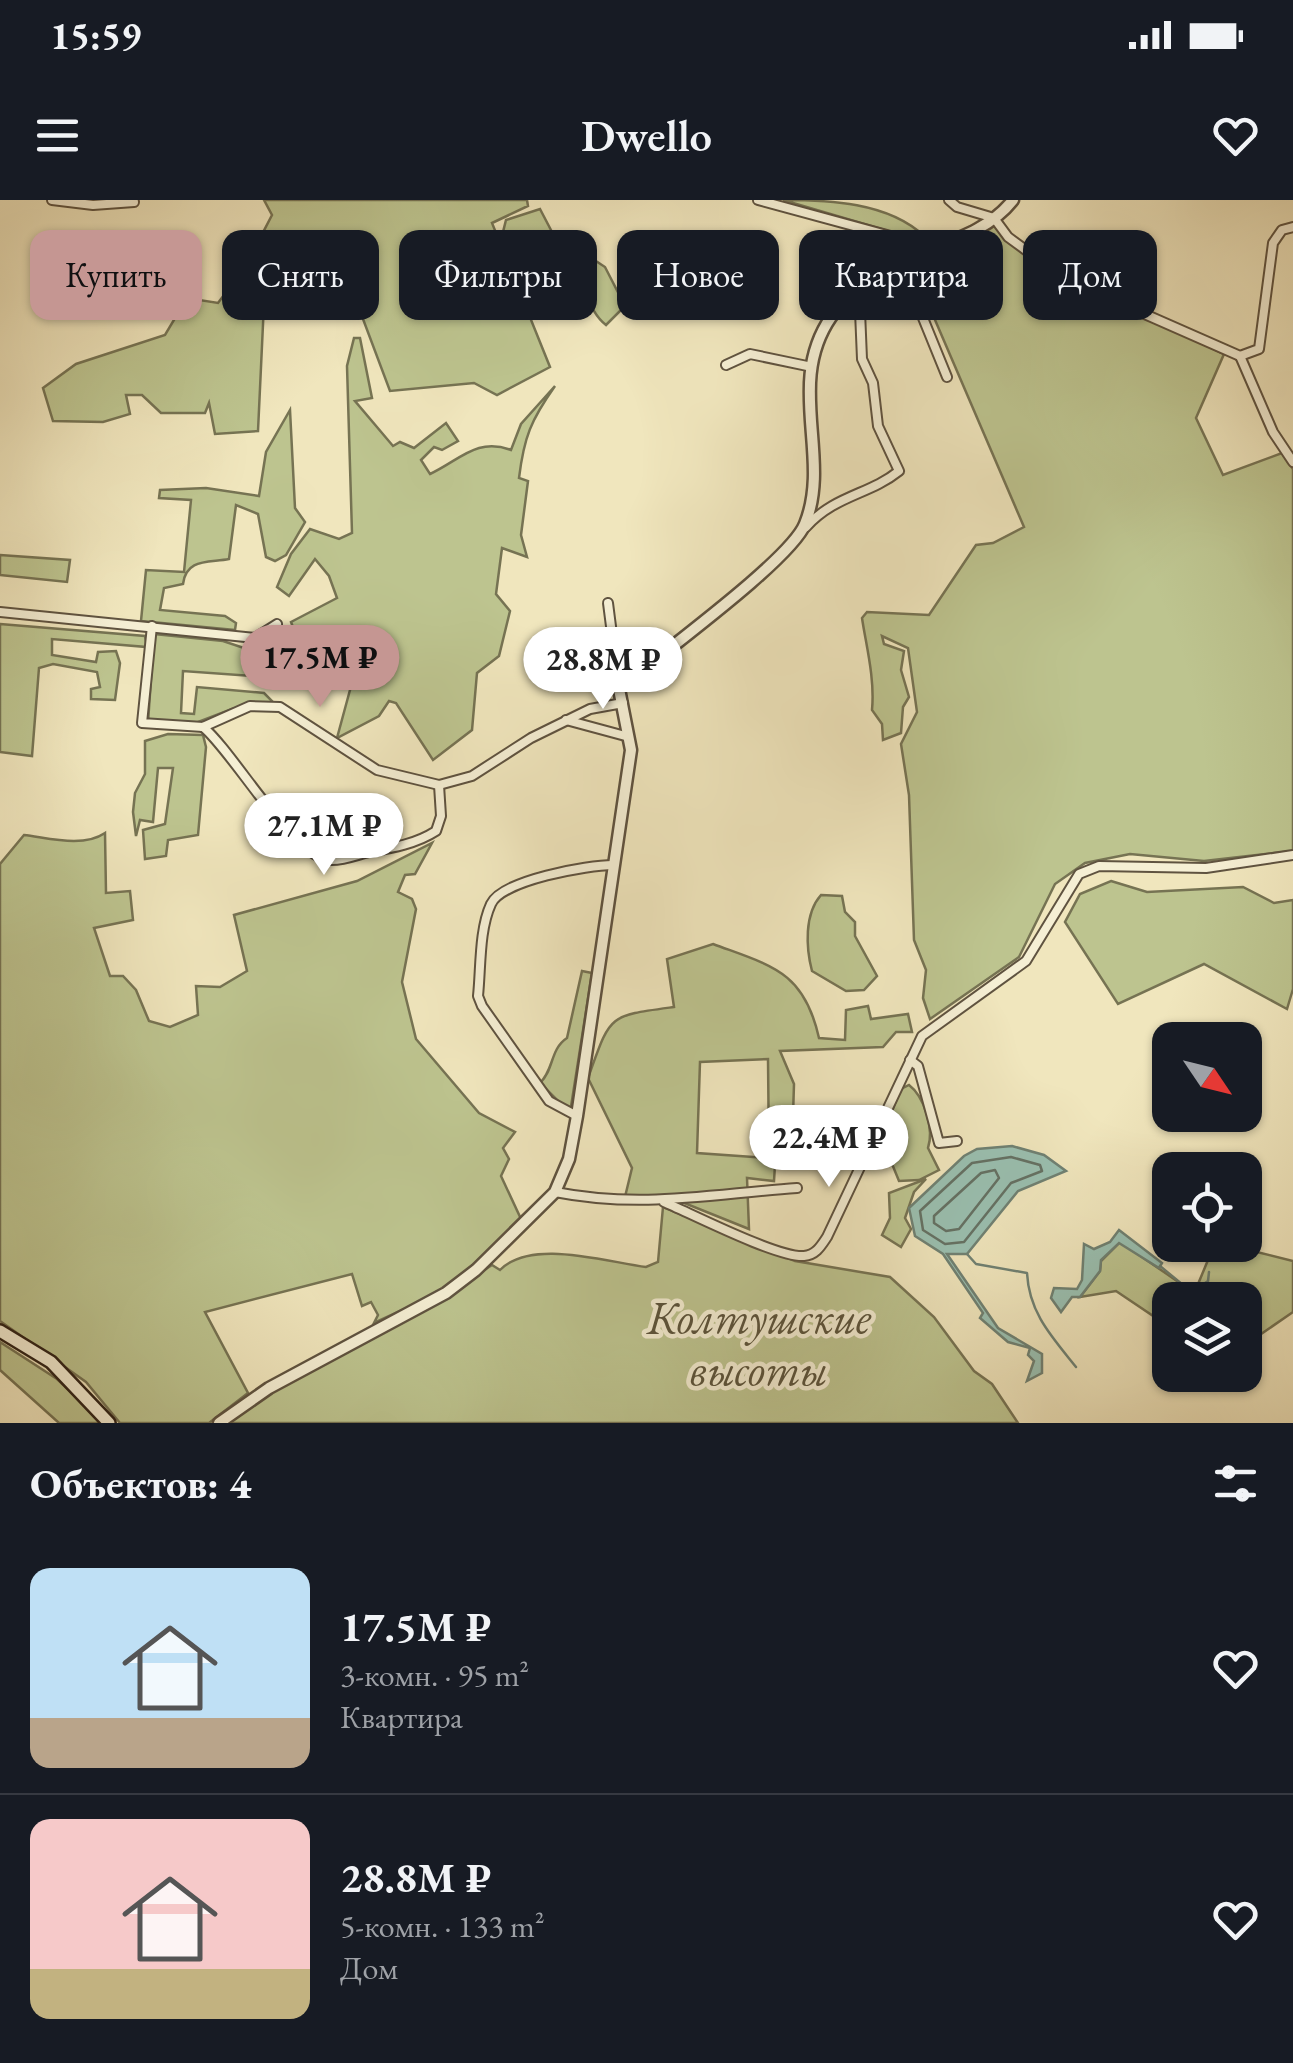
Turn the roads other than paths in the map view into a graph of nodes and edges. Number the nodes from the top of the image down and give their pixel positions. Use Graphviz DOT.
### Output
graph roads {
  1 [pos="52,200"];
  2 [pos="758,200"];
  3 [pos="949,200"];
  4 [pos="1013,200"];
  5 [pos="134,202"];
  6 [pos="994,218"];
  7 [pos="1293,227"];
  8 [pos="868,230"];
  9 [pos="968,230"];
  10 [pos="832,320"];
  11 [pos="860,320"];
  12 [pos="924,320"];
  13 [pos="1240,356"];
  14 [pos="726,365"];
  15 [pos="812,367"];
  16 [pos="947,377"];
  17 [pos="1293,462"];
  18 [pos="800,534"];
  19 [pos="608,603"];
  20 [pos="0,612"];
  21 [pos="277,624"];
  22 [pos="152,626"];
  23 [pos="619,690"];
  24 [pos="623,703"];
  25 [pos="566,720"];
  26 [pos="202,727"];
  27 [pos="630,737"];
  28 [pos="439,785"];
  29 [pos="1293,855"];
  30 [pos="613,866"];
  31 [pos="910,1060"];
  32 [pos="577,1116"];
  33 [pos="957,1141"];
  34 [pos="797,1188"];
  35 [pos="555,1192"];
  36 [pos="664,1202"];
  37 [pos="0,1331"];
  38 [pos="109,1423"];
  39 [pos="219,1423"];
  1 -- 5 [label="street"];
  2 -- 8 [label="street"];
  3 -- 6 [label="street"];
  4 -- 6 [label="street"];
  6 -- 9 [label="street"];
  6 -- 13 [label="street"];
  7 -- 13 [label="street"];
  10 -- 15 [label="street"];
  11 -- 18 [label="street"];
  12 -- 16 [label="street"];
  13 -- 17 [label="street"];
  14 -- 15 [label="street"];
  15 -- 18 [label="street"];
  18 -- 23 [label="street"];
  19 -- 23 [label="street"];
  20 -- 22 [label="street"];
  21 -- 22 [label="street"];
  22 -- 26 [label="street"];
  23 -- 24 [label="street"];
  24 -- 25 [label="street"];
  24 -- 27 [label="street"];
  25 -- 27 [label="street"];
  25 -- 28 [label="street"];
  26 -- 28 [label="street"];
  26 -- 28 [label="street"];
  27 -- 30 [label="street"];
  29 -- 31 [label="street"];
  30 -- 32 [label="street"];
  30 -- 32 [label="street"];
  31 -- 33 [label="street"];
  31 -- 36 [label="street"];
  32 -- 35 [label="street"];
  34 -- 36 [label="street"];
  35 -- 36 [label="street"];
  35 -- 39 [label="street"];
  37 -- 38 [label="main road"];
}
